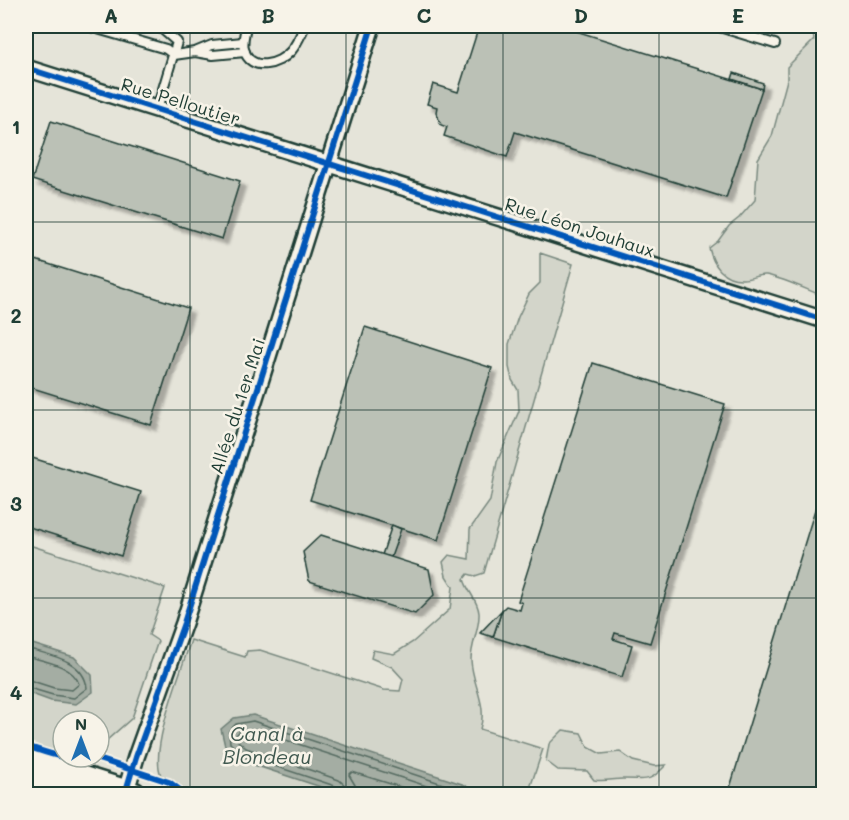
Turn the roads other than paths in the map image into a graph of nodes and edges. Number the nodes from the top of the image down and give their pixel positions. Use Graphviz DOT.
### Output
graph roads {
  1 [pos="87,26"];
  2 [pos="115,26"];
  3 [pos="152,26"];
  4 [pos="246,26"];
  5 [pos="305,26"];
  6 [pos="372,26"];
  7 [pos="716,26"];
  8 [pos="101,30"];
  9 [pos="243,42"];
  10 [pos="775,44"];
  11 [pos="195,52"];
  12 [pos="244,52"];
  13 [pos="174,55"];
  14 [pos="26,68"];
  15 [pos="157,109"];
  16 [pos="327,163"];
  17 [pos="824,320"];
  18 [pos="26,760"];
  19 [pos="26,782"];
  20 [pos="128,794"];
  21 [pos="65,795"];
  1 -- 8 [label="lane"];
  2 -- 8 [label="lane"];
  3 -- 13 [label="lane"];
  4 -- 9 [label="lane"];
  5 -- 12 [label="lane"];
  6 -- 16 [label="street, Allée du 1er Mai"];
  7 -- 10 [label="lane"];
  8 -- 13 [label="lane"];
  9 -- 11 [label="lane"];
  9 -- 12 [label="lane"];
  11 -- 12 [label="lane"];
  11 -- 13 [label="lane"];
  13 -- 15 [label="lane"];
  14 -- 15 [label="street, Rue Pelloutier"];
  15 -- 16 [label="street, Rue Pelloutier"];
  16 -- 17 [label="street, Rue Léon Jouhaux"];
  16 -- 20 [label="street, Allée du 1er Mai"];
  18 -- 20 [label="main road"];
  19 -- 21 [label="main road"];
}
